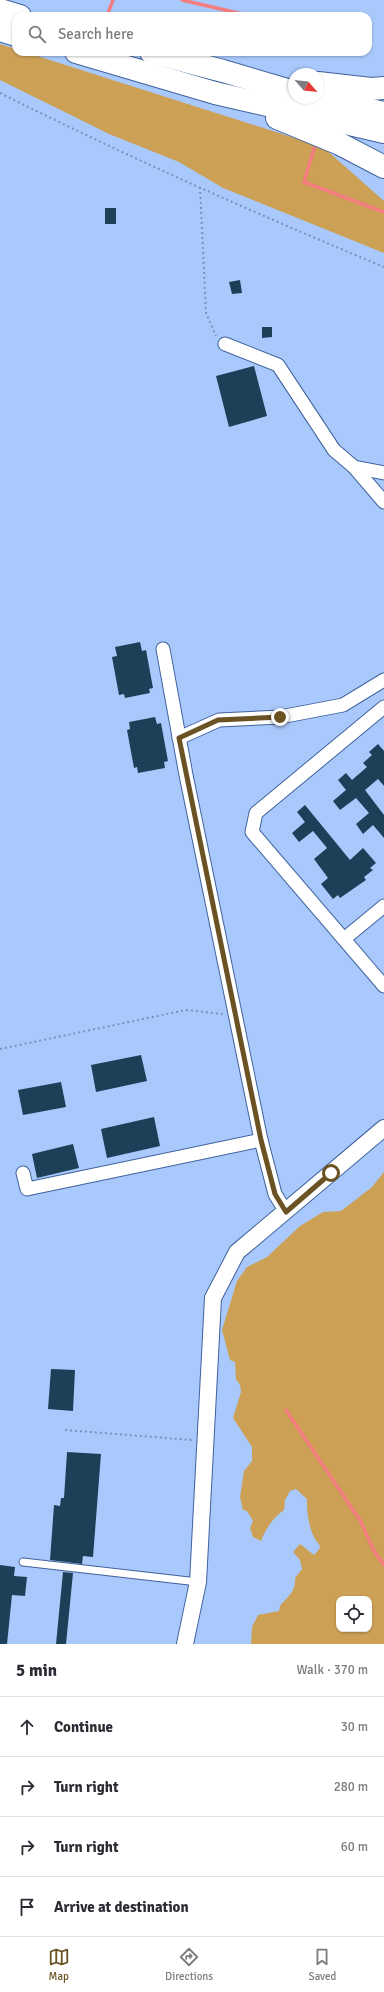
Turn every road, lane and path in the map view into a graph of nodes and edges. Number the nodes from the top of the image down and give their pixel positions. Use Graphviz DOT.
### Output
graph roads {
  1 [pos="0,10"];
  2 [pos="12,14"];
  3 [pos="0,30"];
  4 [pos="12,34"];
  5 [pos="90,56"];
  6 [pos="166,56"];
  7 [pos="223,71"];
  8 [pos="288,79"];
  9 [pos="324,84"];
  10 [pos="384,88"];
  11 [pos="288,90"];
  12 [pos="215,92"];
  13 [pos="0,93"];
  14 [pos="324,100"];
  15 [pos="384,113"];
  16 [pos="384,132"];
  17 [pos="384,167"];
  18 [pos="200,187"];
  19 [pos="384,267"];
  20 [pos="225,344"];
  21 [pos="354,467"];
  22 [pos="384,473"];
  23 [pos="384,502"];
  24 [pos="163,649"];
  25 [pos="384,680"];
  26 [pos="384,707"];
  27 [pos="179,738"];
  28 [pos="384,906"];
  29 [pos="344,940"];
  30 [pos="384,986"];
  31 [pos="236,1016"];
  32 [pos="0,1049"];
  33 [pos="384,1128"];
  34 [pos="261,1140"];
  35 [pos="23,1173"];
  36 [pos="286,1212"];
  37 [pos="65,1430"];
  38 [pos="206,1440"];
  39 [pos="23,1562"];
  40 [pos="198,1582"];
  41 [pos="186,1644"];
  1 -- 2 [label="highway"];
  3 -- 4 [label="highway"];
  5 -- 12 [label="highway"];
  6 -- 7 [label="highway"];
  7 -- 8 [label="highway"];
  7 -- 11 [label="highway"];
  9 -- 10 [label="highway"];
  12 -- 16 [label="highway"];
  12 -- 17 [label="highway"];
  13 -- 18 [label="path"];
  14 -- 15 [label="highway"];
  18 -- 19 [label="path"];
  18 -- 20 [label="path"];
  20 -- 21 [label="street"];
  21 -- 22 [label="street"];
  21 -- 23 [label="street"];
  24 -- 27 [label="street"];
  25 -- 27 [label="street"];
  26 -- 29 [label="street"];
  27 -- 31 [label="street"];
  28 -- 29 [label="street"];
  29 -- 30 [label="street"];
  31 -- 32 [label="path"];
  31 -- 34 [label="street"];
  33 -- 36 [label="street"];
  34 -- 35 [label="street"];
  34 -- 36 [label="street"];
  36 -- 38 [label="street"];
  37 -- 38 [label="path"];
  38 -- 40 [label="street"];
  39 -- 40 [label="lane"];
  40 -- 41 [label="street"];
}
